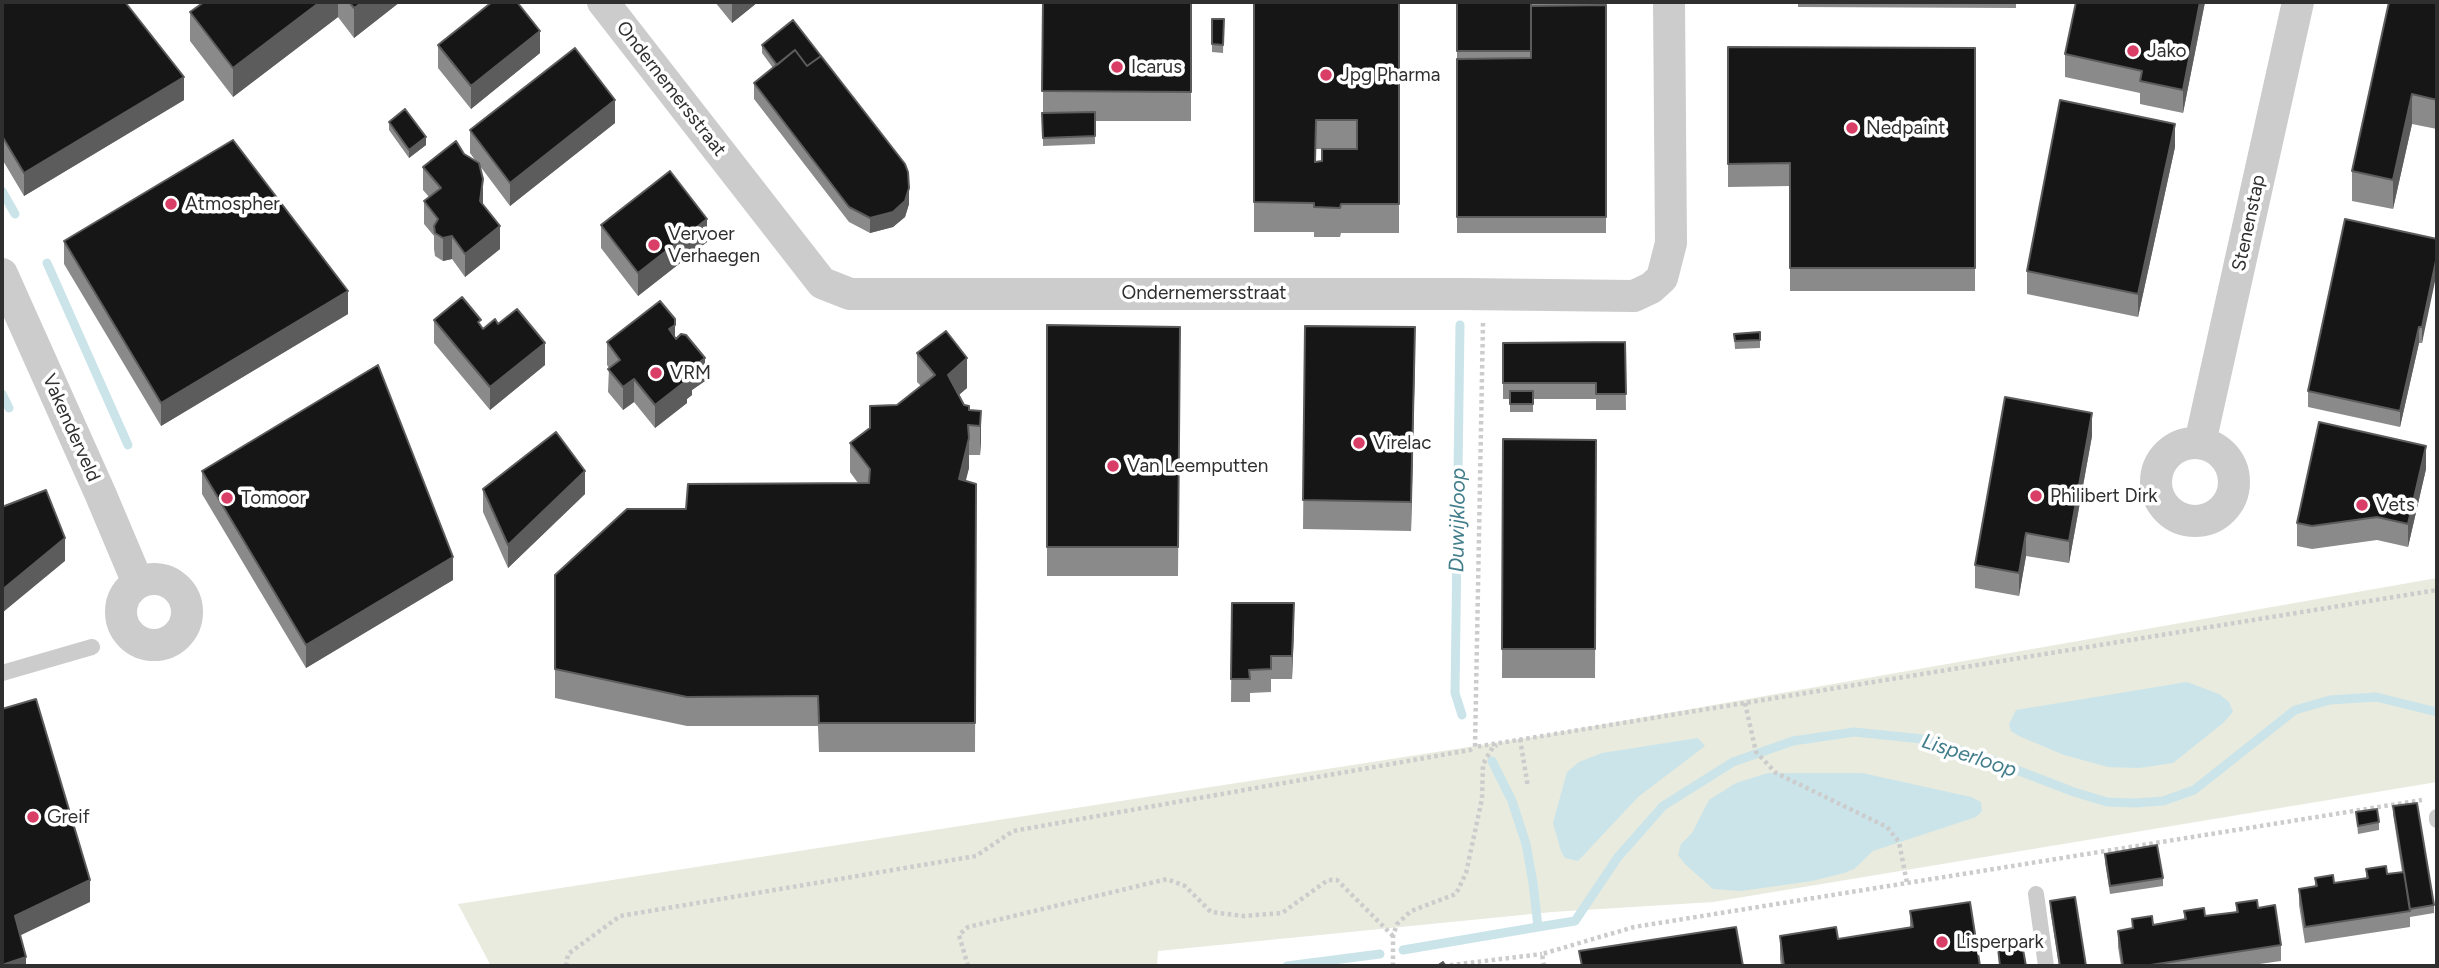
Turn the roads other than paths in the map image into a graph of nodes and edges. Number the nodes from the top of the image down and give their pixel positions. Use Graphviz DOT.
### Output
graph roads {
  1 [pos="603,2"];
  2 [pos="1669,2"];
  3 [pos="2298,2"];
  4 [pos="2,274"];
  5 [pos="2200,443"];
  6 [pos="138,583"];
  7 [pos="92,647"];
  8 [pos="2,673"];
  9 [pos="2036,894"];
  10 [pos="2046,966"];
  1 -- 2 [label="street, Ondernemersstraat"];
  3 -- 5 [label="street, Stenenstap"];
  4 -- 6 [label="street, Vakenderveld"];
  7 -- 8 [label="lane"];
  9 -- 10 [label="lane"];
}
